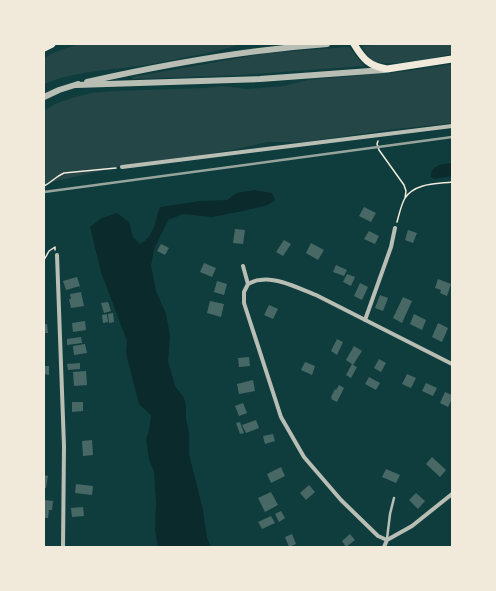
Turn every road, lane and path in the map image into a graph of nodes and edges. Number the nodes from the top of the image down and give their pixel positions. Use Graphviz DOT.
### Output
graph roads {
  1 [pos="52,44"];
  2 [pos="327,44"];
  3 [pos="354,44"];
  4 [pos="44,48"];
  5 [pos="452,59"];
  6 [pos="387,70"];
  7 [pos="76,85"];
  8 [pos="44,97"];
  9 [pos="452,126"];
  10 [pos="380,135"];
  11 [pos="122,168"];
  12 [pos="452,182"];
  13 [pos="44,186"];
  14 [pos="405,198"];
  15 [pos="394,228"];
  16 [pos="57,255"];
  17 [pos="243,266"];
  18 [pos="248,284"];
  19 [pos="364,320"];
  20 [pos="452,364"];
  21 [pos="452,494"];
  22 [pos="394,498"];
  23 [pos="387,540"];
  24 [pos="63,547"];
  25 [pos="384,547"];
  1 -- 4 [label="main road"];
  2 -- 7 [label="street"];
  3 -- 6 [label="main road"];
  5 -- 6 [label="main road"];
  6 -- 7 [label="street"];
  7 -- 8 [label="street"];
  9 -- 10 [label="street"];
  10 -- 11 [label="street"];
  10 -- 14 [label="path"];
  11 -- 13 [label="path"];
  12 -- 14 [label="path"];
  14 -- 15 [label="path"];
  15 -- 19 [label="street"];
  16 -- 24 [label="street"];
  17 -- 18 [label="street"];
  18 -- 19 [label="street"];
  18 -- 23 [label="street"];
  19 -- 20 [label="street"];
  21 -- 23 [label="street"];
  22 -- 23 [label="lane"];
  23 -- 25 [label="street"];
}
